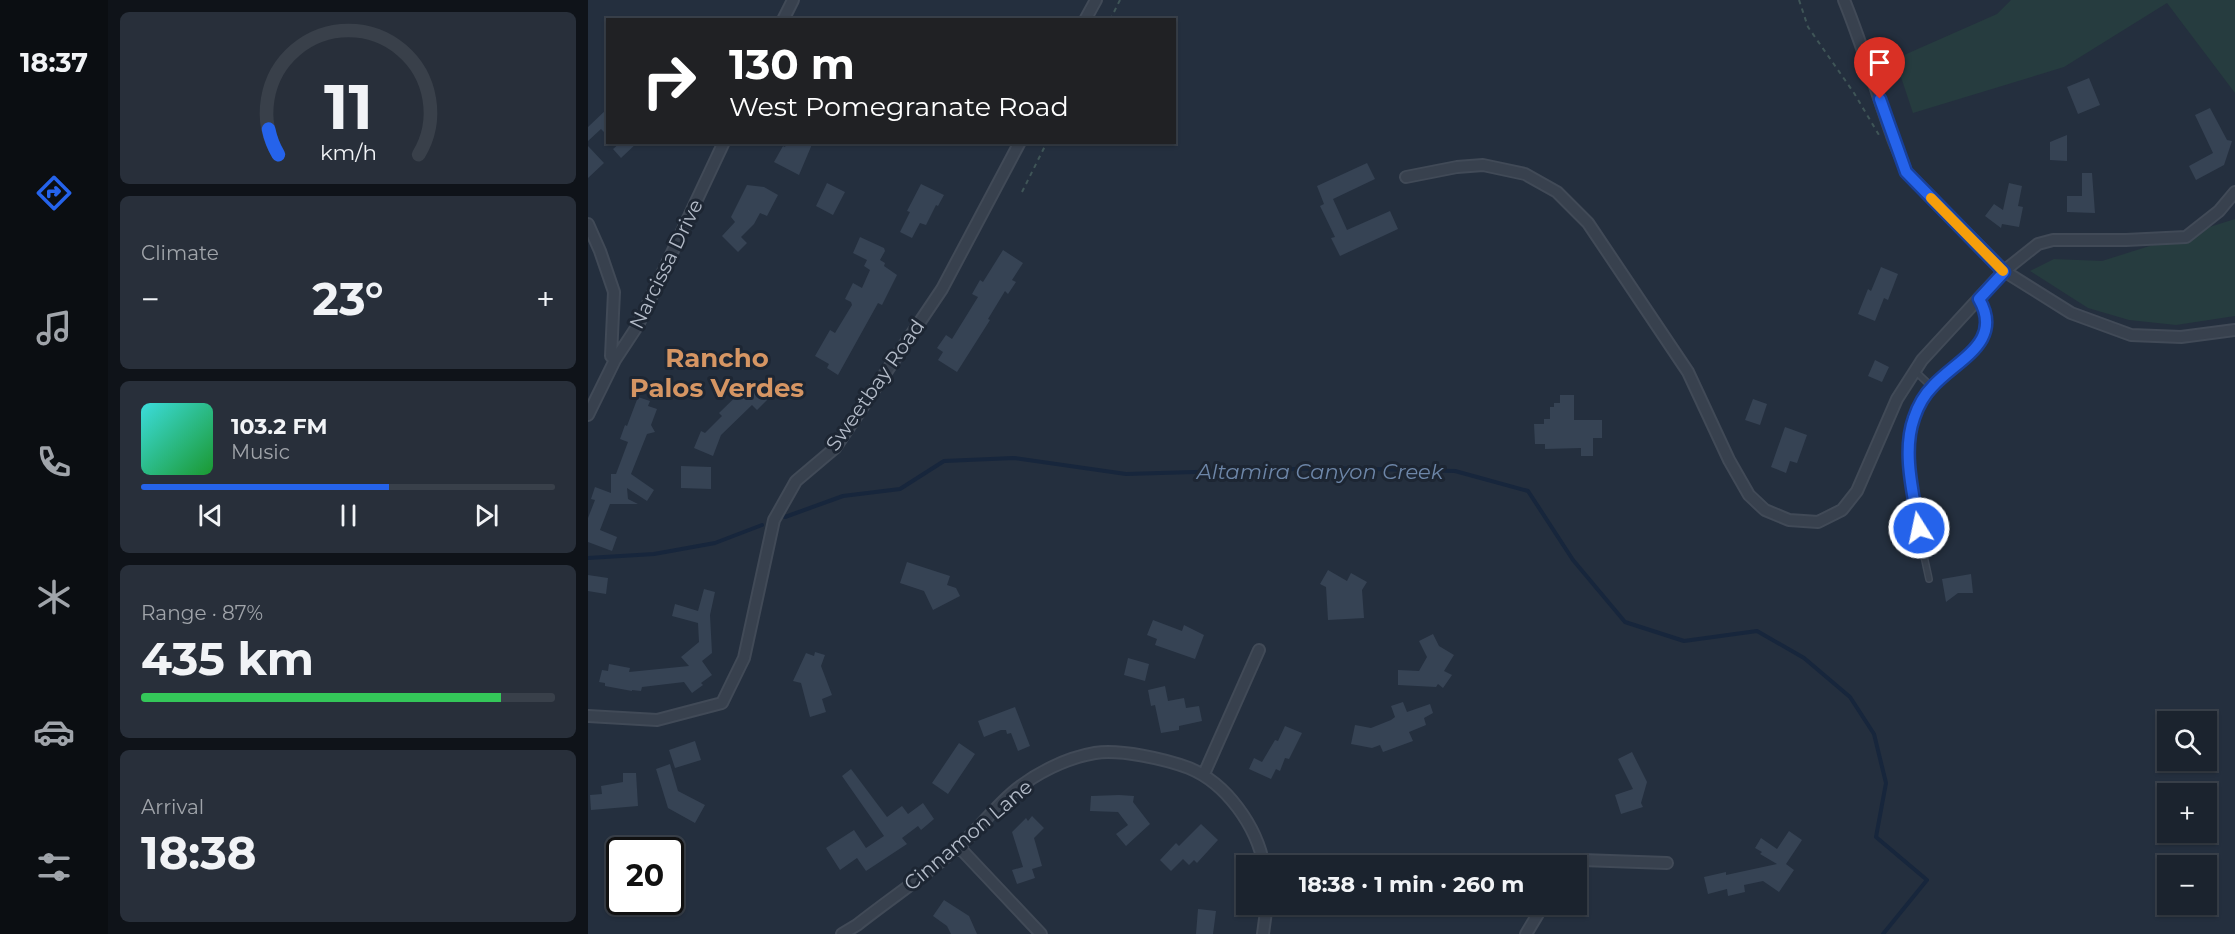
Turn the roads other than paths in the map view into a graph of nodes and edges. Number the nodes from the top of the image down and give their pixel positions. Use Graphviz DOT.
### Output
graph roads {
  1 [pos="793,0"];
  2 [pos="1096,0"];
  3 [pos="1844,0"];
  4 [pos="784,18"];
  5 [pos="1086,18"];
  6 [pos="723,144"];
  7 [pos="1019,144"];
  8 [pos="1406,177"];
  9 [pos="2235,192"];
  10 [pos="588,224"];
  11 [pos="2004,272"];
  12 [pos="1979,299"];
  13 [pos="2235,330"];
  14 [pos="615,360"];
  15 [pos="1915,371"];
  16 [pos="1932,387"];
  17 [pos="588,415"];
  18 [pos="1929,579"];
  19 [pos="1259,650"];
  20 [pos="588,716"];
  21 [pos="1203,774"];
  22 [pos="959,847"];
  23 [pos="1260,855"];
  24 [pos="1587,860"];
  25 [pos="1667,864"];
  26 [pos="1266,915"];
  27 [pos="1537,915"];
  28 [pos="842,934"];
  29 [pos="1041,934"];
  30 [pos="1263,934"];
  31 [pos="1526,934"];
  1 -- 4 [label="street"];
  2 -- 5 [label="street"];
  3 -- 11 [label="street"];
  6 -- 14 [label="street, Narcissa Drive"];
  7 -- 20 [label="street, Sweetbay Road"];
  8 -- 15 [label="street"];
  9 -- 11 [label="street"];
  10 -- 14 [label="street"];
  11 -- 12 [label="street"];
  11 -- 13 [label="street"];
  12 -- 15 [label="street"];
  12 -- 16 [label="lane"];
  14 -- 17 [label="street, Narcissa Drive"];
  15 -- 16 [label="lane"];
  16 -- 18 [label="lane"];
  19 -- 21 [label="street"];
  21 -- 22 [label="street, Cinnamon Lane"];
  21 -- 23 [label="street, Cinnamon Lane"];
  22 -- 28 [label="street, Cinnamon Lane"];
  22 -- 29 [label="street"];
  24 -- 25 [label="street"];
  26 -- 30 [label="street"];
  27 -- 31 [label="street"];
}
